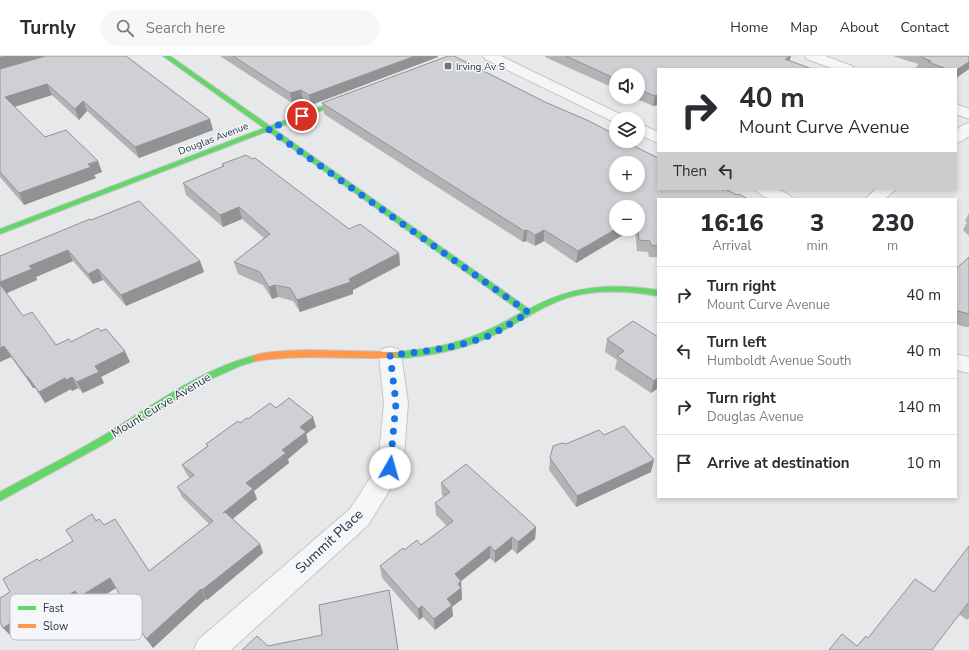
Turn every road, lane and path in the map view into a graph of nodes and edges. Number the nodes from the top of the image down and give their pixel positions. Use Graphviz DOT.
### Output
graph roads {
  1 [pos="166,56"];
  2 [pos="490,56"];
  3 [pos="812,56"];
  4 [pos="844,68"];
  5 [pos="361,93"];
  6 [pos="957,109"];
  7 [pos="609,114"];
  8 [pos="969,114"];
  9 [pos="969,128"];
  10 [pos="268,129"];
  11 [pos="645,132"];
  12 [pos="957,137"];
  13 [pos="657,138"];
  14 [pos="766,190"];
  15 [pos="886,190"];
  16 [pos="782,198"];
  17 [pos="875,198"];
  18 [pos="0,232"];
  19 [pos="657,293"];
  20 [pos="529,313"];
  21 [pos="390,355"];
  22 [pos="957,362"];
  23 [pos="969,365"];
  24 [pos="0,497"];
  25 [pos="209,650"];
  1 -- 10 [label="street"];
  2 -- 7 [label="street"];
  3 -- 4 [label="street"];
  5 -- 10 [label="street, Douglas Avenue"];
  6 -- 8 [label="street"];
  9 -- 12 [label="street"];
  10 -- 18 [label="street, Douglas Avenue"];
  10 -- 20 [label="street"];
  11 -- 13 [label="street"];
  14 -- 16 [label="street"];
  15 -- 17 [label="street"];
  19 -- 20 [label="street, Mount Curve Avenue"];
  20 -- 21 [label="street, Mount Curve Avenue"];
  21 -- 24 [label="street, Mount Curve Avenue"];
  21 -- 25 [label="street, Summit Place"];
  22 -- 23 [label="street"];
}
